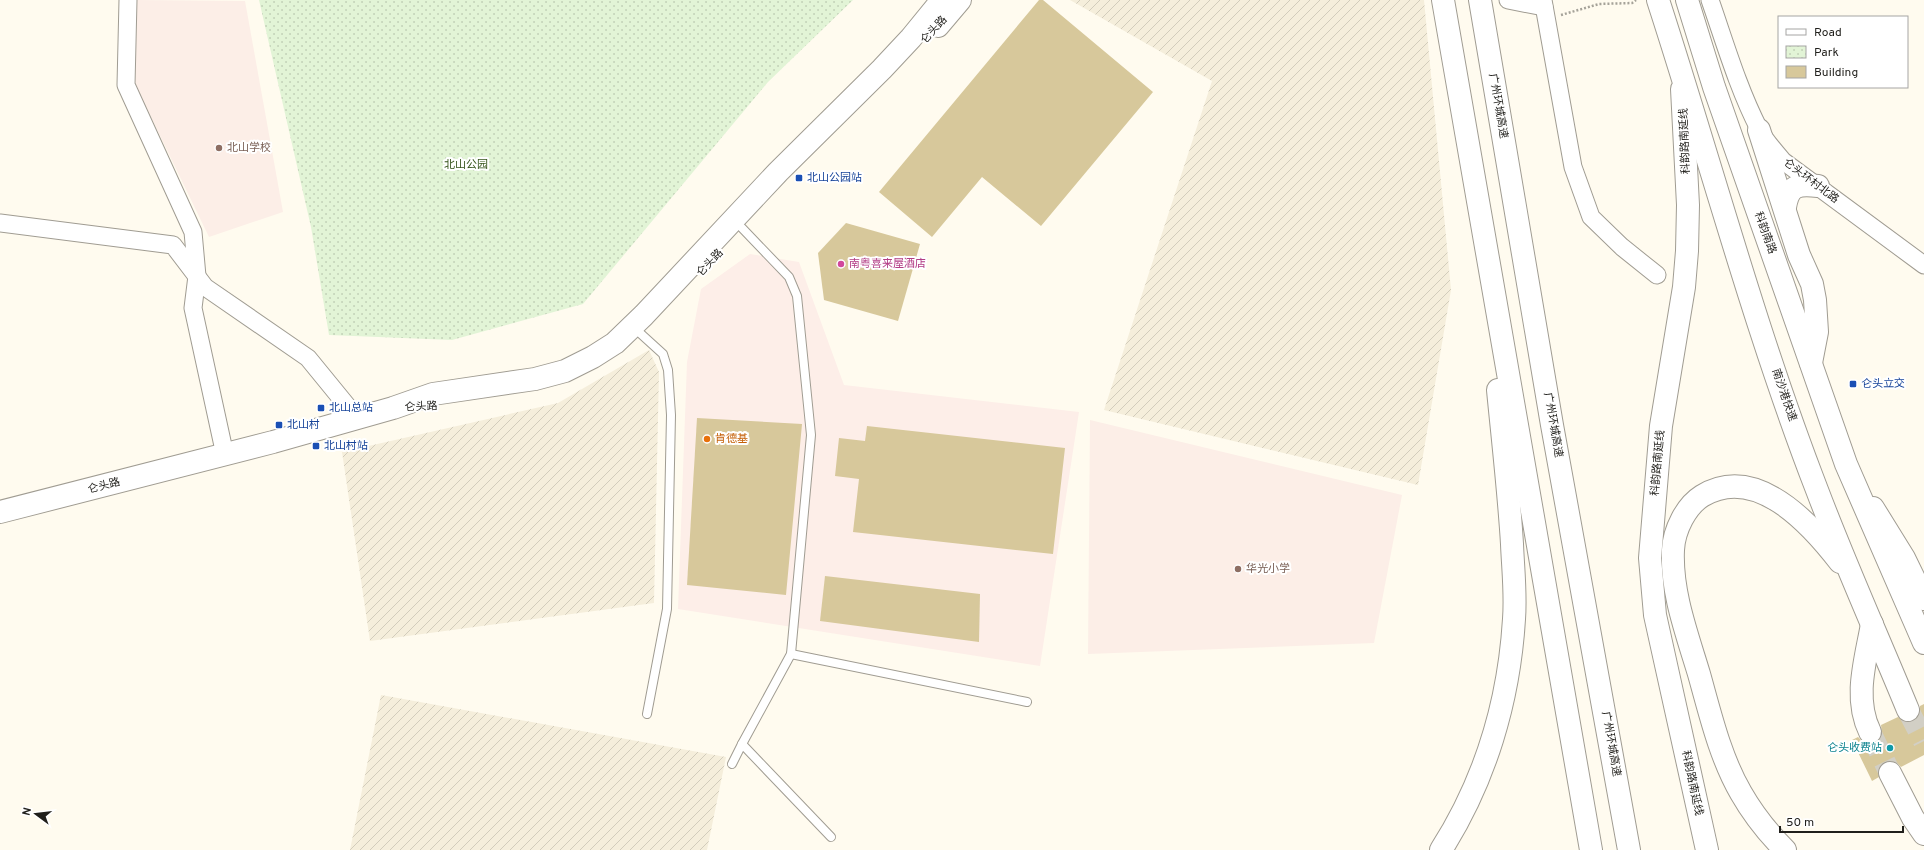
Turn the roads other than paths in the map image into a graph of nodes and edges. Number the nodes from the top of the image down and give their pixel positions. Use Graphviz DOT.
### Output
graph roads {
  1 [pos="128,0"];
  2 [pos="942,0"];
  3 [pos="960,0"];
  4 [pos="1443,0"];
  5 [pos="1480,0"];
  6 [pos="1508,0"];
  7 [pos="1658,0"];
  8 [pos="1687,0"];
  9 [pos="1710,0"];
  10 [pos="1544,9"];
  11 [pos="1681,72"];
  12 [pos="1759,130"];
  13 [pos="1818,186"];
  14 [pos="1785,207"];
  15 [pos="0,223"];
  16 [pos="742,228"];
  17 [pos="1482,230"];
  18 [pos="1924,265"];
  19 [pos="1657,275"];
  20 [pos="197,276"];
  21 [pos="641,334"];
  22 [pos="1811,366"];
  23 [pos="393,408"];
  24 [pos="357,418"];
  25 [pos="1552,425"];
  26 [pos="226,455"];
  27 [pos="1846,464"];
  28 [pos="0,512"];
  29 [pos="1854,580"];
  30 [pos="1924,599"];
  31 [pos="1872,624"];
  32 [pos="1924,643"];
  33 [pos="791,654"];
  34 [pos="1026,702"];
  35 [pos="1908,710"];
  36 [pos="647,714"];
  37 [pos="1870,732"];
  38 [pos="742,744"];
  39 [pos="732,764"];
  40 [pos="1890,773"];
  41 [pos="1924,834"];
  42 [pos="831,837"];
  43 [pos="1441,850"];
  44 [pos="1591,850"];
  45 [pos="1629,850"];
  46 [pos="1643,850"];
  47 [pos="1708,850"];
  48 [pos="1785,850"];
  1 -- 20 [label="street"];
  2 -- 23 [label="main road, 仑头路"];
  3 -- 16 [label="main road, 仑头路"];
  4 -- 17 [label="main road"];
  5 -- 25 [label="main road, 广州环城高速"];
  6 -- 10 [label="street"];
  7 -- 11 [label="main road"];
  8 -- 22 [label="main road, 科韵南路"];
  9 -- 12 [label="street, 仑头环村北路"];
  10 -- 19 [label="street"];
  11 -- 29 [label="main road, 南沙港快速"];
  11 -- 47 [label="main road, 科韵路南延线"];
  12 -- 13 [label="street, 仑头环村北路"];
  12 -- 14 [label="main road"];
  13 -- 14 [label="main road"];
  13 -- 18 [label="street, 仑头环村北路"];
  14 -- 22 [label="main road"];
  15 -- 20 [label="street"];
  16 -- 21 [label="main road, 仑头路"];
  16 -- 33 [label="lane"];
  17 -- 43 [label="main road"];
  17 -- 44 [label="main road"];
  20 -- 24 [label="street"];
  20 -- 26 [label="street"];
  21 -- 23 [label="main road, 仑头路"];
  21 -- 36 [label="lane"];
  22 -- 27 [label="main road, 科韵南路"];
  23 -- 24 [label="main road, 仑头路"];
  24 -- 26 [label="main road, 仑头路"];
  25 -- 45 [label="main road, 广州环城高速"];
  25 -- 46 [label="main road"];
  26 -- 28 [label="main road, 仑头路"];
  27 -- 30 [label="main road"];
  27 -- 32 [label="main road"];
  29 -- 31 [label="main road, 南沙港快速"];
  29 -- 48 [label="main road"];
  31 -- 35 [label="main road, 南沙港快速"];
  31 -- 37 [label="main road"];
  33 -- 34 [label="lane"];
  33 -- 38 [label="lane"];
  38 -- 39 [label="lane"];
  38 -- 42 [label="lane"];
  40 -- 41 [label="main road"];
}
